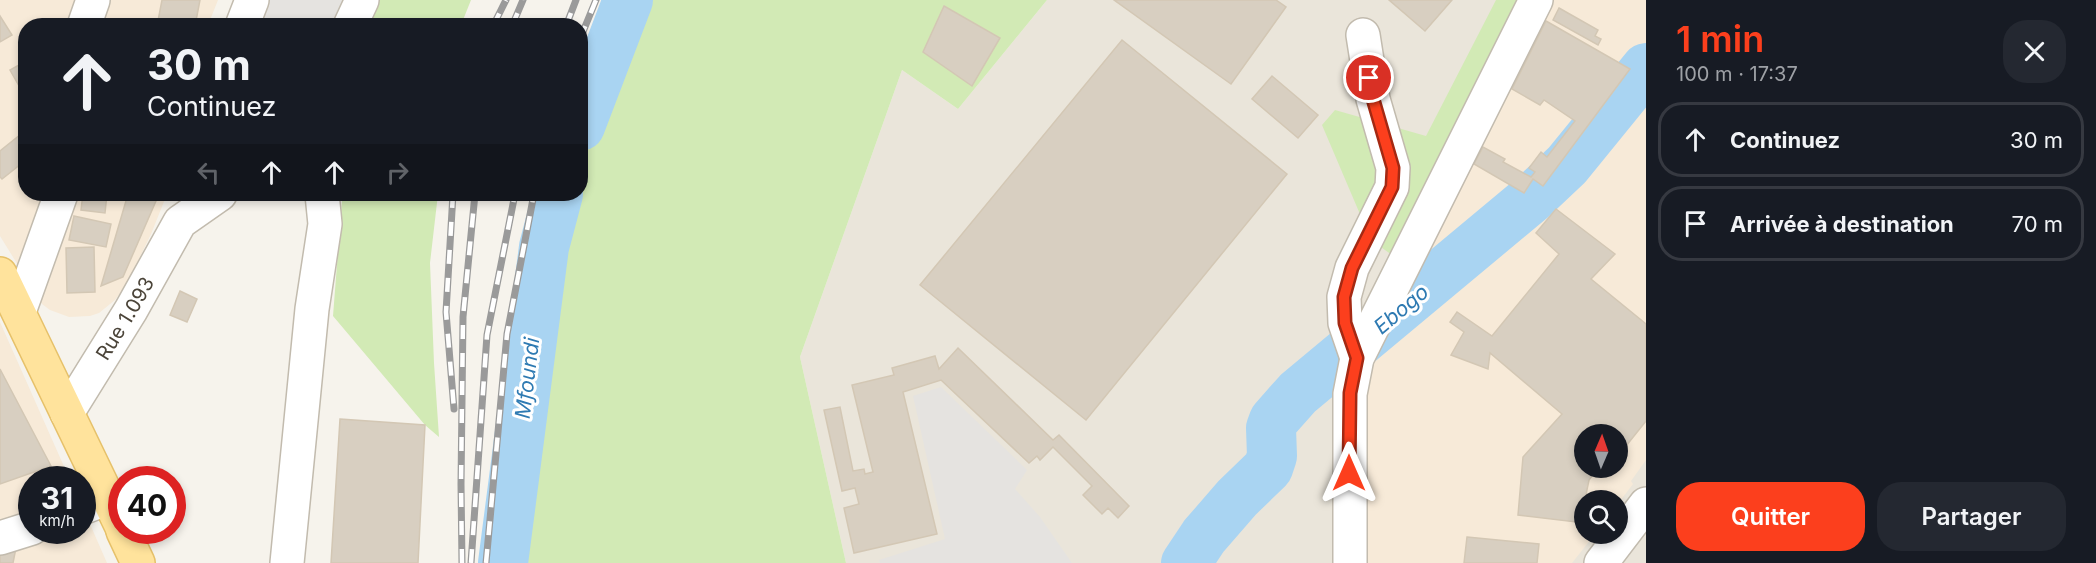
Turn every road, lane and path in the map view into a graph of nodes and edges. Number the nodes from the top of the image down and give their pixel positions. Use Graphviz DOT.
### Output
graph roads {
  1 [pos="93,0"];
  2 [pos="252,0"];
  3 [pos="362,0"];
  4 [pos="1536,0"];
  5 [pos="87,18"];
  6 [pos="245,18"];
  7 [pos="354,18"];
  8 [pos="1363,35"];
  9 [pos="59,201"];
  10 [pos="202,201"];
  11 [pos="323,201"];
  12 [pos="184,208"];
  13 [pos="0,274"];
  14 [pos="19,312"];
  15 [pos="1357,358"];
  16 [pos="67,413"];
  17 [pos="1646,504"];
  18 [pos="108,514"];
  19 [pos="18,532"];
  20 [pos="0,538"];
  21 [pos="126,544"];
  22 [pos="138,563"];
  23 [pos="287,563"];
  24 [pos="1350,563"];
  25 [pos="1601,563"];
  1 -- 5 [label="street"];
  2 -- 6 [label="street"];
  3 -- 7 [label="street"];
  4 -- 15 [label="street"];
  8 -- 15 [label="street"];
  9 -- 14 [label="street"];
  10 -- 12 [label="street, Rue 1.093"];
  11 -- 23 [label="street"];
  12 -- 16 [label="street, Rue 1.093"];
  13 -- 14 [label="main road"];
  14 -- 16 [label="main road"];
  15 -- 24 [label="street"];
  16 -- 18 [label="main road"];
  17 -- 25 [label="street"];
  19 -- 20 [label="street"];
  21 -- 22 [label="main road"];
}
